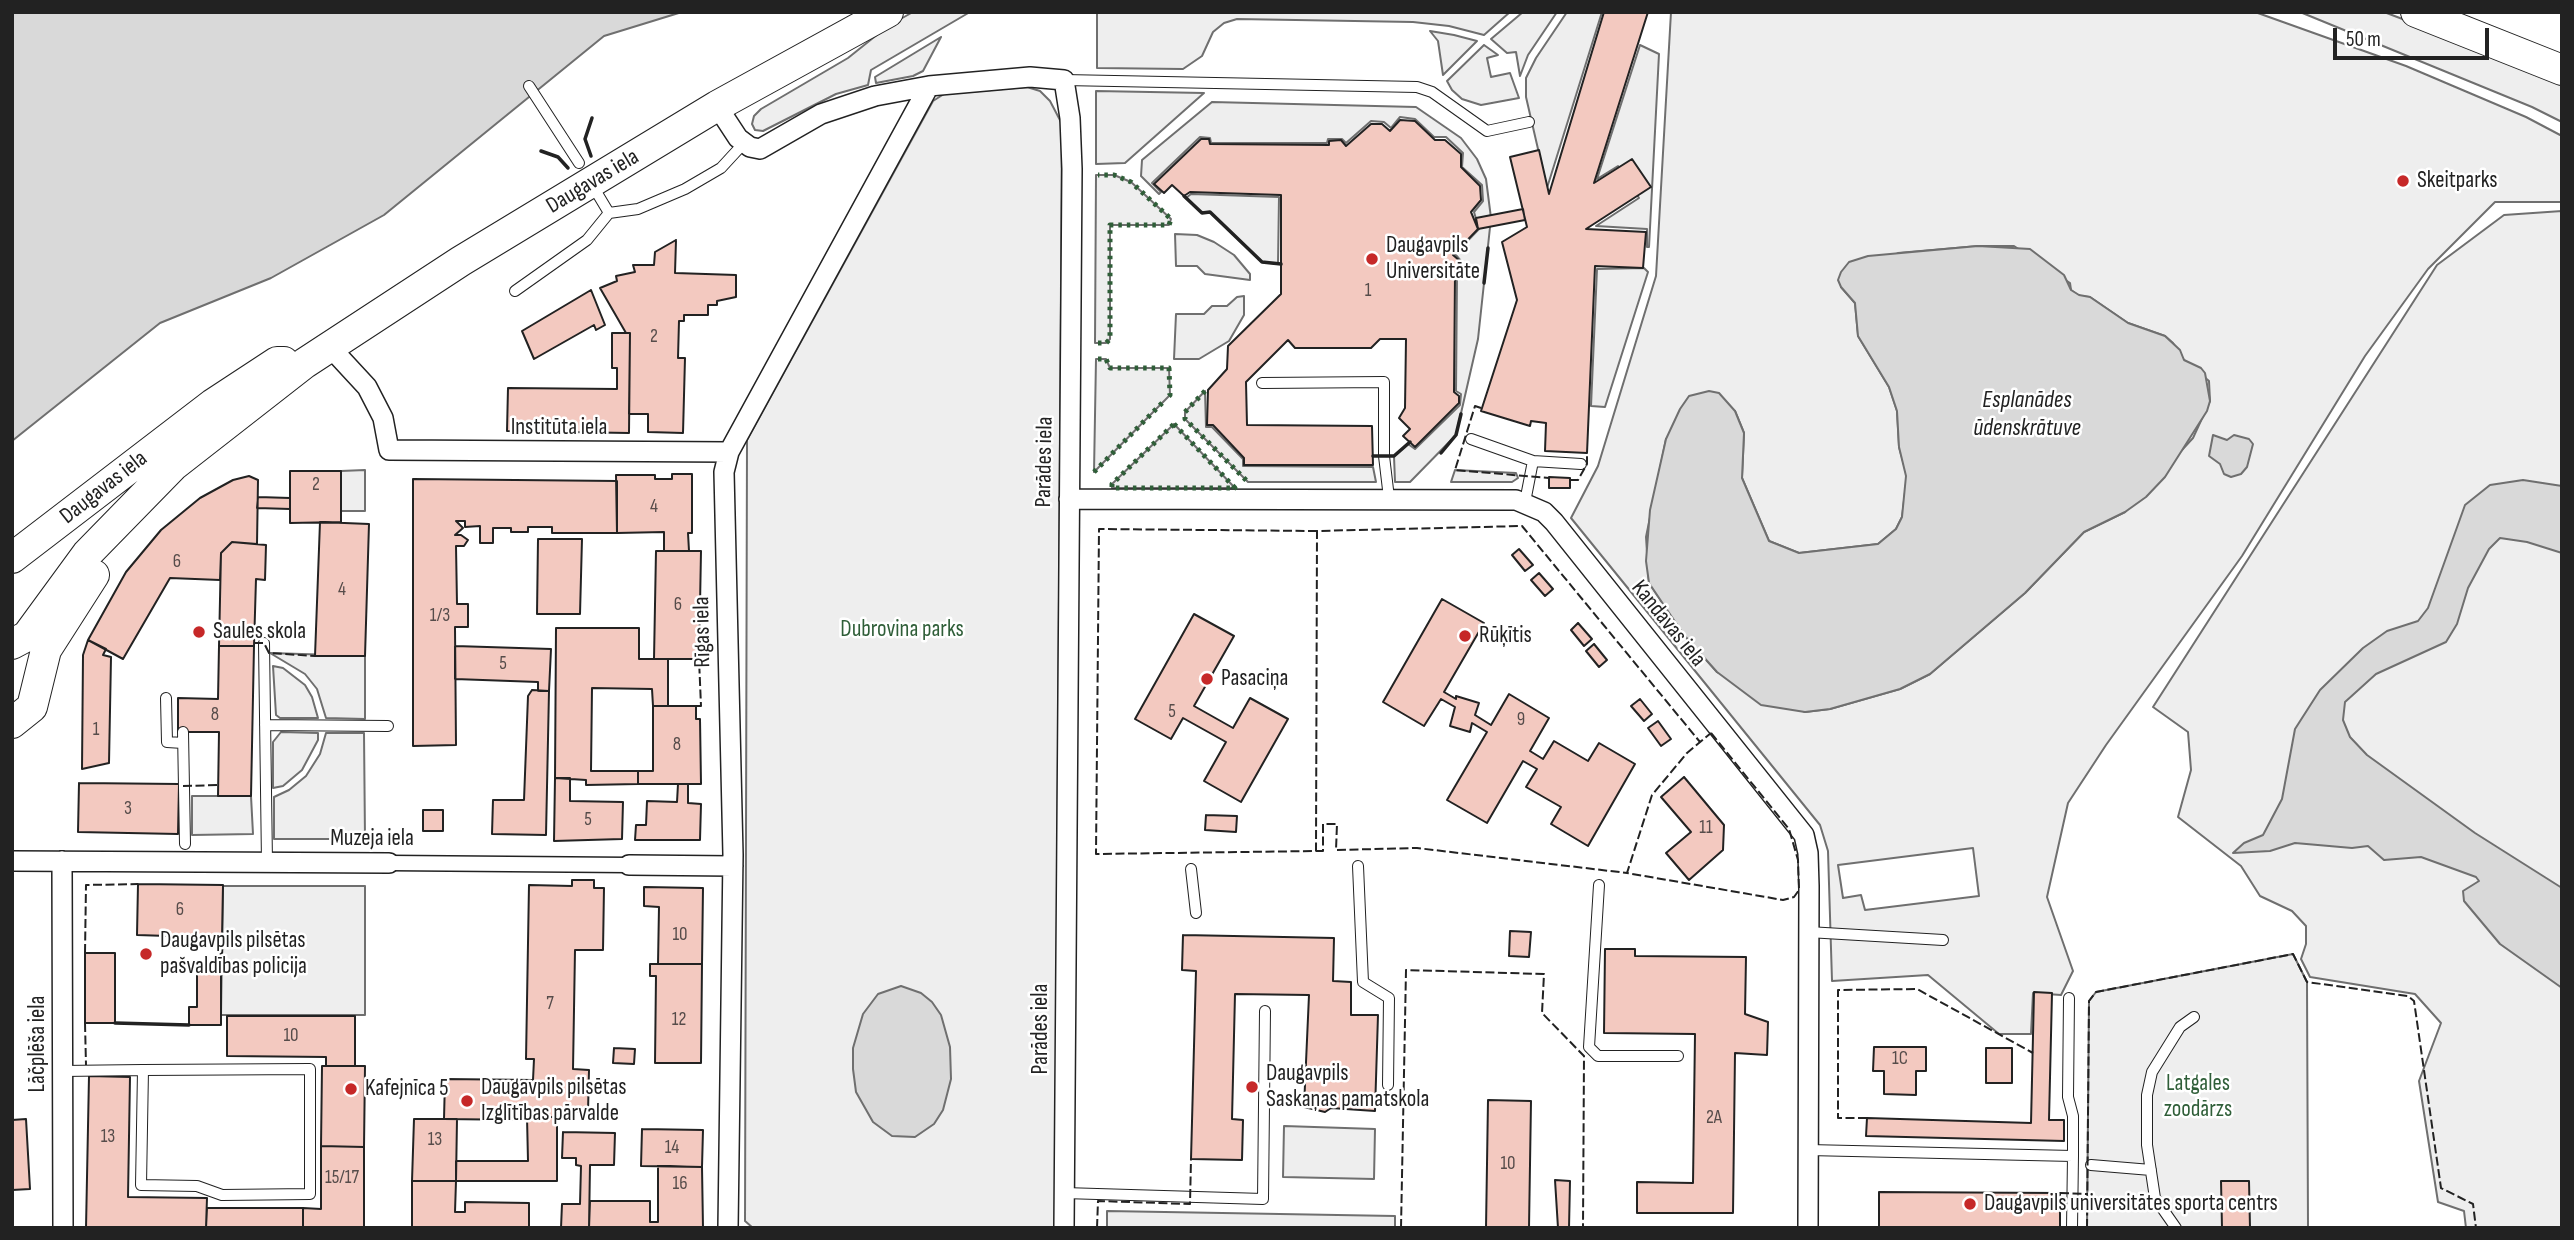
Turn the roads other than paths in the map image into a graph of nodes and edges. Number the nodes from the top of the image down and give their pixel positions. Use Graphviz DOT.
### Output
graph roads {
  1 [pos="888,12"];
  2 [pos="2416,12"];
  3 [pos="2562,70"];
  4 [pos="1064,80"];
  5 [pos="529,86"];
  6 [pos="929,86"];
  7 [pos="717,106"];
  8 [pos="1529,122"];
  9 [pos="744,143"];
  10 [pos="579,163"];
  11 [pos="597,193"];
  12 [pos="609,213"];
  13 [pos="515,291"];
  14 [pos="330,347"];
  15 [pos="305,363"];
  16 [pos="1262,383"];
  17 [pos="1471,439"];
  18 [pos="729,452"];
  19 [pos="1533,461"];
  20 [pos="1581,464"];
  21 [pos="1389,498"];
  22 [pos="1069,499"];
  23 [pos="1525,502"];
  24 [pos="124,519"];
  25 [pos="12,558"];
  26 [pos="264,643"];
  27 [pos="12,644"];
  28 [pos="12,656"];
  29 [pos="36,687"];
  30 [pos="166,698"];
  31 [pos="12,723"];
  32 [pos="265,725"];
  33 [pos="388,726"];
  34 [pos="185,844"];
  35 [pos="12,861"];
  36 [pos="62,861"];
  37 [pos="388,863"];
  38 [pos="267,864"];
  39 [pos="629,865"];
  40 [pos="733,866"];
  41 [pos="1358,866"];
  42 [pos="1191,869"];
  43 [pos="1599,885"];
  44 [pos="1196,913"];
  45 [pos="1808,927"];
  46 [pos="1943,940"];
  47 [pos="2069,998"];
  48 [pos="1265,1011"];
  49 [pos="2194,1017"];
  50 [pos="1678,1056"];
  51 [pos="143,1070"];
  52 [pos="62,1071"];
  53 [pos="1388,1085"];
  54 [pos="1808,1150"];
  55 [pos="2073,1156"];
  56 [pos="2091,1165"];
  57 [pos="2151,1170"];
  58 [pos="1065,1194"];
  59 [pos="63,1228"];
  60 [pos="728,1228"];
  61 [pos="1064,1228"];
  62 [pos="1808,1228"];
  63 [pos="2072,1228"];
  64 [pos="2176,1228"];
  1 -- 7 [label="main road, Daugavas iela"];
  2 -- 3 [label="main road"];
  4 -- 6 [label="street"];
  4 -- 8 [label="lane"];
  4 -- 22 [label="street, Parādes iela"];
  5 -- 10 [label="lane"];
  6 -- 9 [label="street"];
  6 -- 18 [label="street, Rīgas iela"];
  7 -- 9 [label="street"];
  7 -- 14 [label="main road, Daugavas iela"];
  9 -- 12 [label="lane"];
  11 -- 12 [label="lane"];
  12 -- 13 [label="lane"];
  14 -- 15 [label="main road, Daugavas iela"];
  14 -- 18 [label="street, Institūta iela"];
  15 -- 24 [label="main road, Daugavas iela"];
  15 -- 25 [label="main road, Daugavas iela"];
  16 -- 21 [label="lane"];
  17 -- 19 [label="lane"];
  18 -- 40 [label="street, Rīgas iela"];
  19 -- 20 [label="lane"];
  19 -- 23 [label="lane"];
  21 -- 22 [label="street"];
  21 -- 23 [label="street"];
  22 -- 58 [label="street, Parādes iela"];
  23 -- 45 [label="street, Kandavas iela"];
  24 -- 27 [label="main road, Daugavas iela"];
  24 -- 29 [label="main road, Daugavas iela"];
  26 -- 32 [label="lane"];
  28 -- 29 [label="main road"];
  29 -- 31 [label="main road, Daugavas iela"];
  30 -- 34 [label="lane"];
  32 -- 33 [label="lane"];
  32 -- 38 [label="lane"];
  35 -- 36 [label="street, Muzeja iela"];
  36 -- 38 [label="street, Muzeja iela"];
  36 -- 52 [label="street, Lāčplēša iela"];
  37 -- 38 [label="street, Muzeja iela"];
  37 -- 39 [label="street, Muzeja iela"];
  39 -- 40 [label="street, Muzeja iela"];
  40 -- 60 [label="street, Rīgas iela"];
  41 -- 53 [label="lane"];
  42 -- 44 [label="lane"];
  43 -- 50 [label="lane"];
  45 -- 46 [label="lane"];
  45 -- 54 [label="street, Kandavas iela"];
  47 -- 55 [label="lane"];
  48 -- 58 [label="lane"];
  49 -- 57 [label="lane"];
  51 -- 51 [label="lane"];
  51 -- 52 [label="lane"];
  52 -- 59 [label="street, Lāčplēša iela"];
  54 -- 55 [label="lane"];
  54 -- 62 [label="street, Kandavas iela"];
  55 -- 63 [label="lane"];
  56 -- 57 [label="lane"];
  57 -- 64 [label="lane"];
  58 -- 61 [label="street, Parādes iela"];
}
